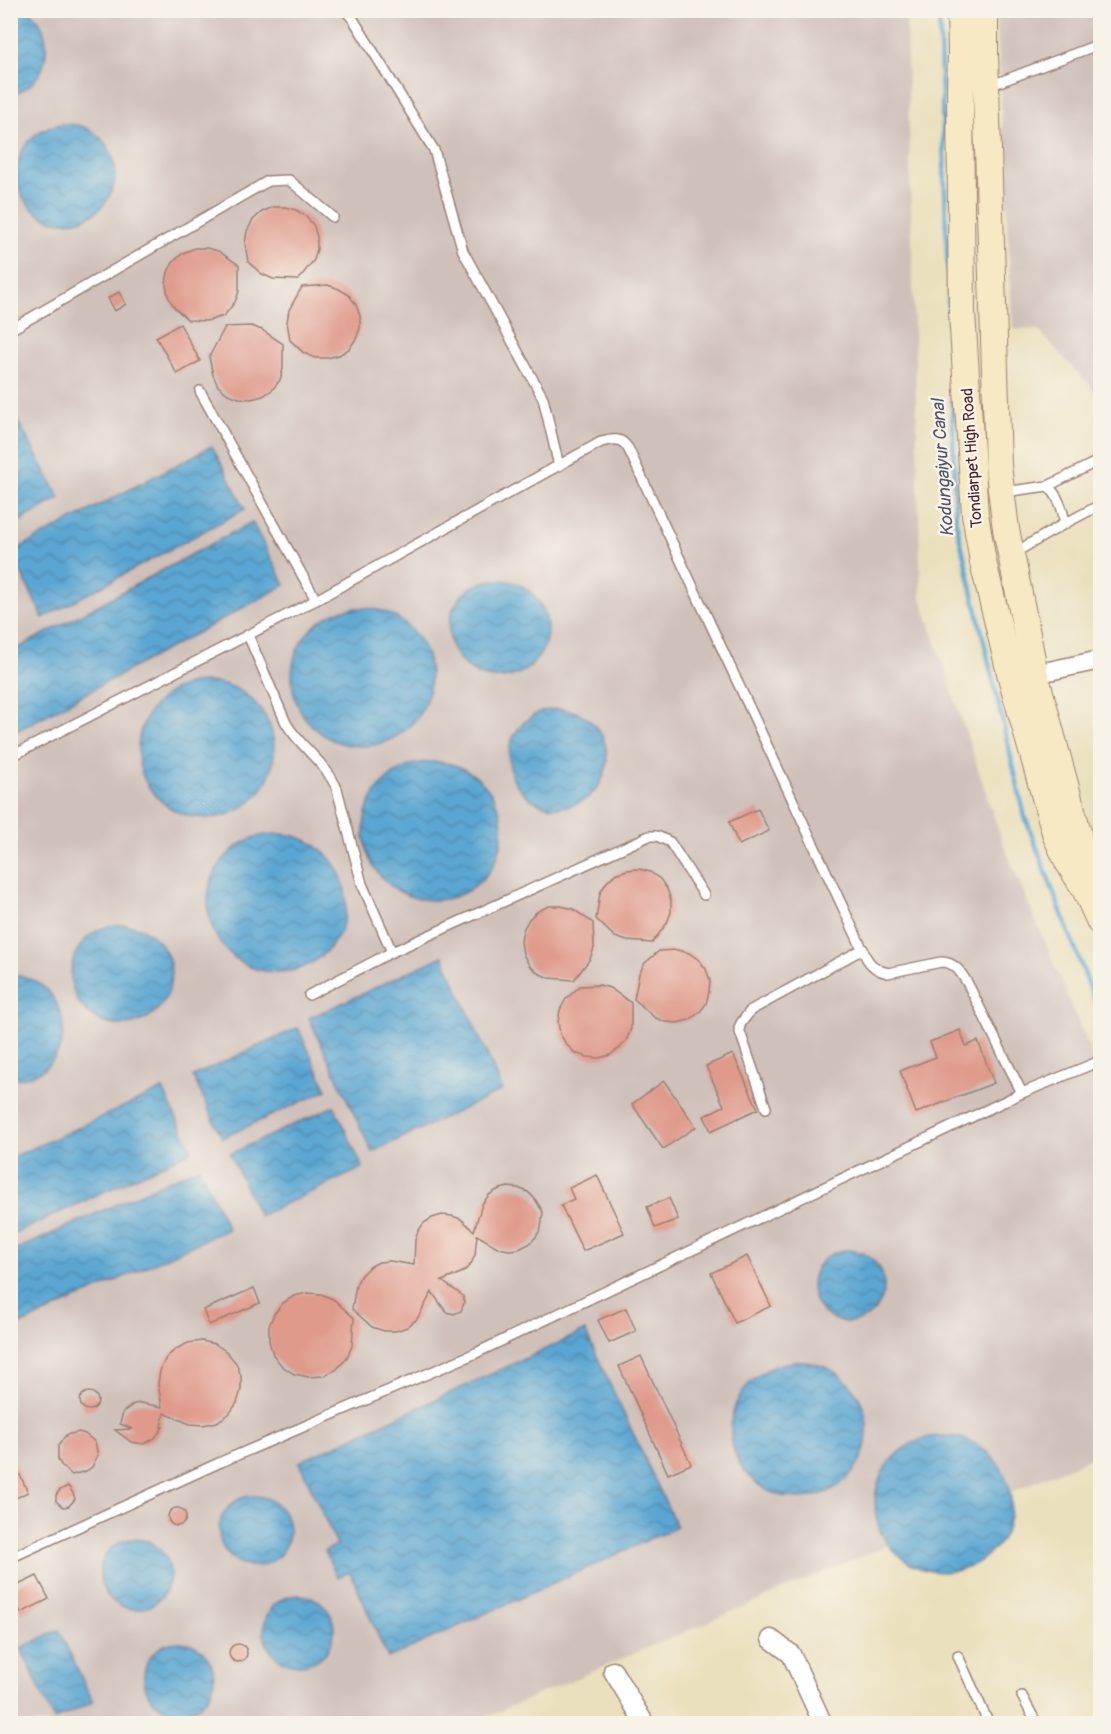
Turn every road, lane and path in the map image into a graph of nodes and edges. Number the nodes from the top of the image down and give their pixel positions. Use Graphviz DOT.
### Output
graph roads {
  1 [pos="345,10"];
  2 [pos="960,10"];
  3 [pos="985,10"];
  4 [pos="1101,44"];
  5 [pos="973,89"];
  6 [pos="333,217"];
  7 [pos="10,330"];
  8 [pos="200,391"];
  9 [pos="559,465"];
  10 [pos="1101,468"];
  11 [pos="1048,486"];
  12 [pos="1001,493"];
  13 [pos="1101,505"];
  14 [pos="1064,524"];
  15 [pos="1011,554"];
  16 [pos="316,600"];
  17 [pos="248,635"];
  18 [pos="1100,666"];
  19 [pos="1035,674"];
  20 [pos="11,757"];
  21 [pos="1093,885"];
  22 [pos="704,895"];
  23 [pos="1101,922"];
  24 [pos="863,950"];
  25 [pos="392,952"];
  26 [pos="309,995"];
  27 [pos="1101,1061"];
  28 [pos="1022,1093"];
  29 [pos="766,1108"];
  30 [pos="10,1558"];
  31 [pos="771,1639"];
  32 [pos="958,1656"];
  33 [pos="614,1671"];
  34 [pos="1022,1696"];
  35 [pos="645,1724"];
  36 [pos="823,1724"];
  37 [pos="989,1724"];
  38 [pos="1037,1724"];
  1 -- 9 [label="lane"];
  2 -- 5 [label="main road, Tondiarpet High Road"];
  3 -- 5 [label="main road, Tondiarpet High Road"];
  4 -- 5 [label="lane"];
  5 -- 12 [label="main road, Tondiarpet High Road"];
  5 -- 21 [label="main road, Tondiarpet High Road"];
  6 -- 7 [label="lane"];
  8 -- 16 [label="lane"];
  9 -- 16 [label="lane"];
  9 -- 24 [label="lane"];
  10 -- 11 [label="lane"];
  11 -- 12 [label="lane"];
  11 -- 14 [label="lane"];
  12 -- 15 [label="main road, Tondiarpet High Road"];
  13 -- 14 [label="lane"];
  14 -- 15 [label="lane"];
  15 -- 19 [label="main road, Tondiarpet High Road"];
  16 -- 17 [label="lane"];
  17 -- 20 [label="lane"];
  17 -- 25 [label="lane"];
  18 -- 19 [label="street"];
  19 -- 21 [label="main road, Tondiarpet High Road"];
  21 -- 23 [label="main road, Tondiarpet High Road"];
  22 -- 25 [label="lane"];
  24 -- 28 [label="lane"];
  24 -- 29 [label="lane"];
  25 -- 26 [label="lane"];
  27 -- 28 [label="lane"];
  28 -- 30 [label="lane"];
  31 -- 36 [label="street"];
  32 -- 37 [label="lane"];
  33 -- 35 [label="street"];
  34 -- 38 [label="lane"];
}
